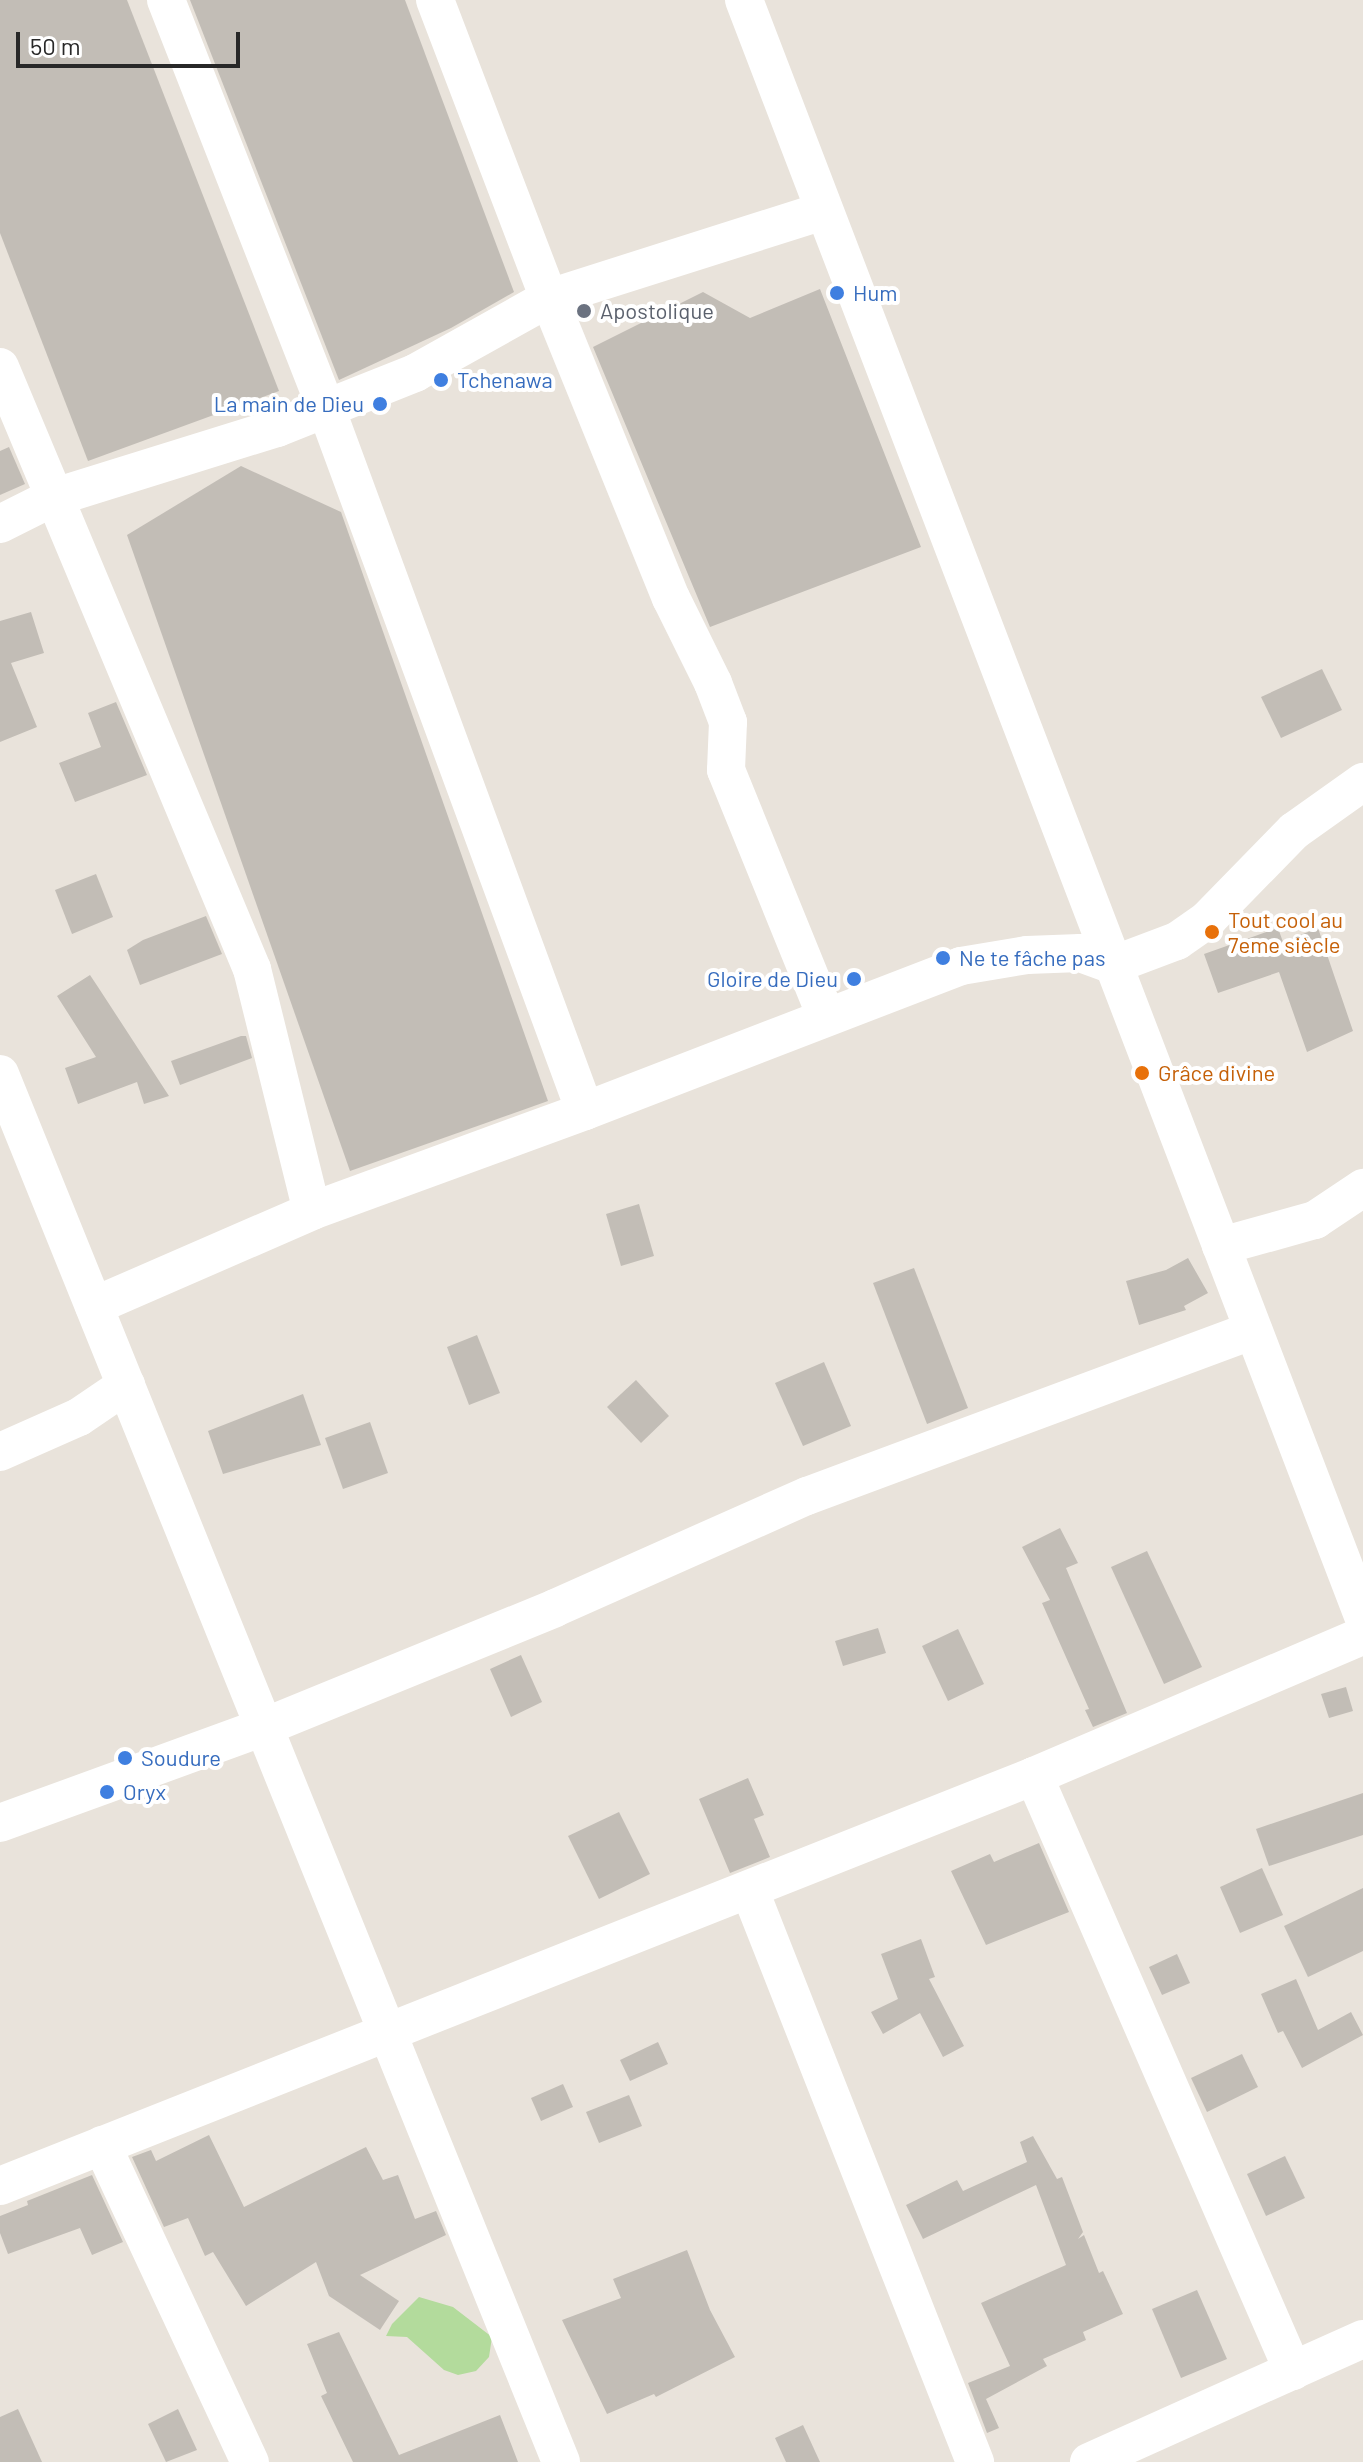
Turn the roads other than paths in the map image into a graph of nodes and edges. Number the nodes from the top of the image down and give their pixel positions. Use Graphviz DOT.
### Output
graph roads {
  1 [pos="166,0"];
  2 [pos="435,0"];
  3 [pos="744,0"];
  4 [pos="824,211"];
  5 [pos="549,298"];
  6 [pos="0,367"];
  7 [pos="326,408"];
  8 [pos="52,498"];
  9 [pos="0,524"];
  10 [pos="1363,782"];
  11 [pos="1113,965"];
  12 [pos="826,1016"];
  13 [pos="563,1049"];
  14 [pos="0,1074"];
  15 [pos="637,1091"];
  16 [pos="585,1111"];
  17 [pos="1363,1188"];
  18 [pos="312,1211"];
  19 [pos="1221,1246"];
  20 [pos="94,1306"];
  21 [pos="1253,1330"];
  22 [pos="126,1385"];
  23 [pos="0,1452"];
  24 [pos="1363,1616"];
  25 [pos="1363,1636"];
  26 [pos="264,1727"];
  27 [pos="1034,1776"];
  28 [pos="0,1823"];
  29 [pos="750,1891"];
  30 [pos="388,2033"];
  31 [pos="102,2145"];
  32 [pos="0,2186"];
  33 [pos="1363,2339"];
  34 [pos="1293,2371"];
  35 [pos="250,2462"];
  36 [pos="561,2462"];
  37 [pos="975,2462"];
  38 [pos="1089,2462"];
  1 -- 7 [label="street"];
  2 -- 5 [label="street"];
  3 -- 4 [label="street"];
  4 -- 5 [label="street"];
  4 -- 11 [label="street"];
  5 -- 7 [label="street"];
  5 -- 12 [label="street"];
  6 -- 8 [label="street"];
  7 -- 8 [label="street"];
  7 -- 13 [label="street"];
  8 -- 9 [label="street"];
  8 -- 18 [label="street"];
  10 -- 11 [label="street"];
  11 -- 12 [label="street"];
  11 -- 19 [label="street"];
  12 -- 15 [label="street"];
  13 -- 15 [label="street"];
  13 -- 16 [label="street"];
  14 -- 20 [label="street"];
  15 -- 16 [label="street"];
  16 -- 18 [label="street"];
  17 -- 19 [label="street"];
  18 -- 20 [label="street"];
  19 -- 21 [label="street"];
  20 -- 22 [label="street"];
  21 -- 24 [label="street"];
  21 -- 26 [label="street"];
  22 -- 23 [label="street"];
  22 -- 26 [label="street"];
  25 -- 27 [label="street"];
  26 -- 28 [label="street"];
  26 -- 30 [label="street"];
  27 -- 29 [label="street"];
  27 -- 34 [label="street"];
  29 -- 30 [label="street"];
  29 -- 37 [label="street"];
  30 -- 31 [label="street"];
  30 -- 36 [label="street"];
  31 -- 32 [label="street"];
  31 -- 35 [label="street"];
  33 -- 34 [label="street"];
  34 -- 38 [label="street"];
}
